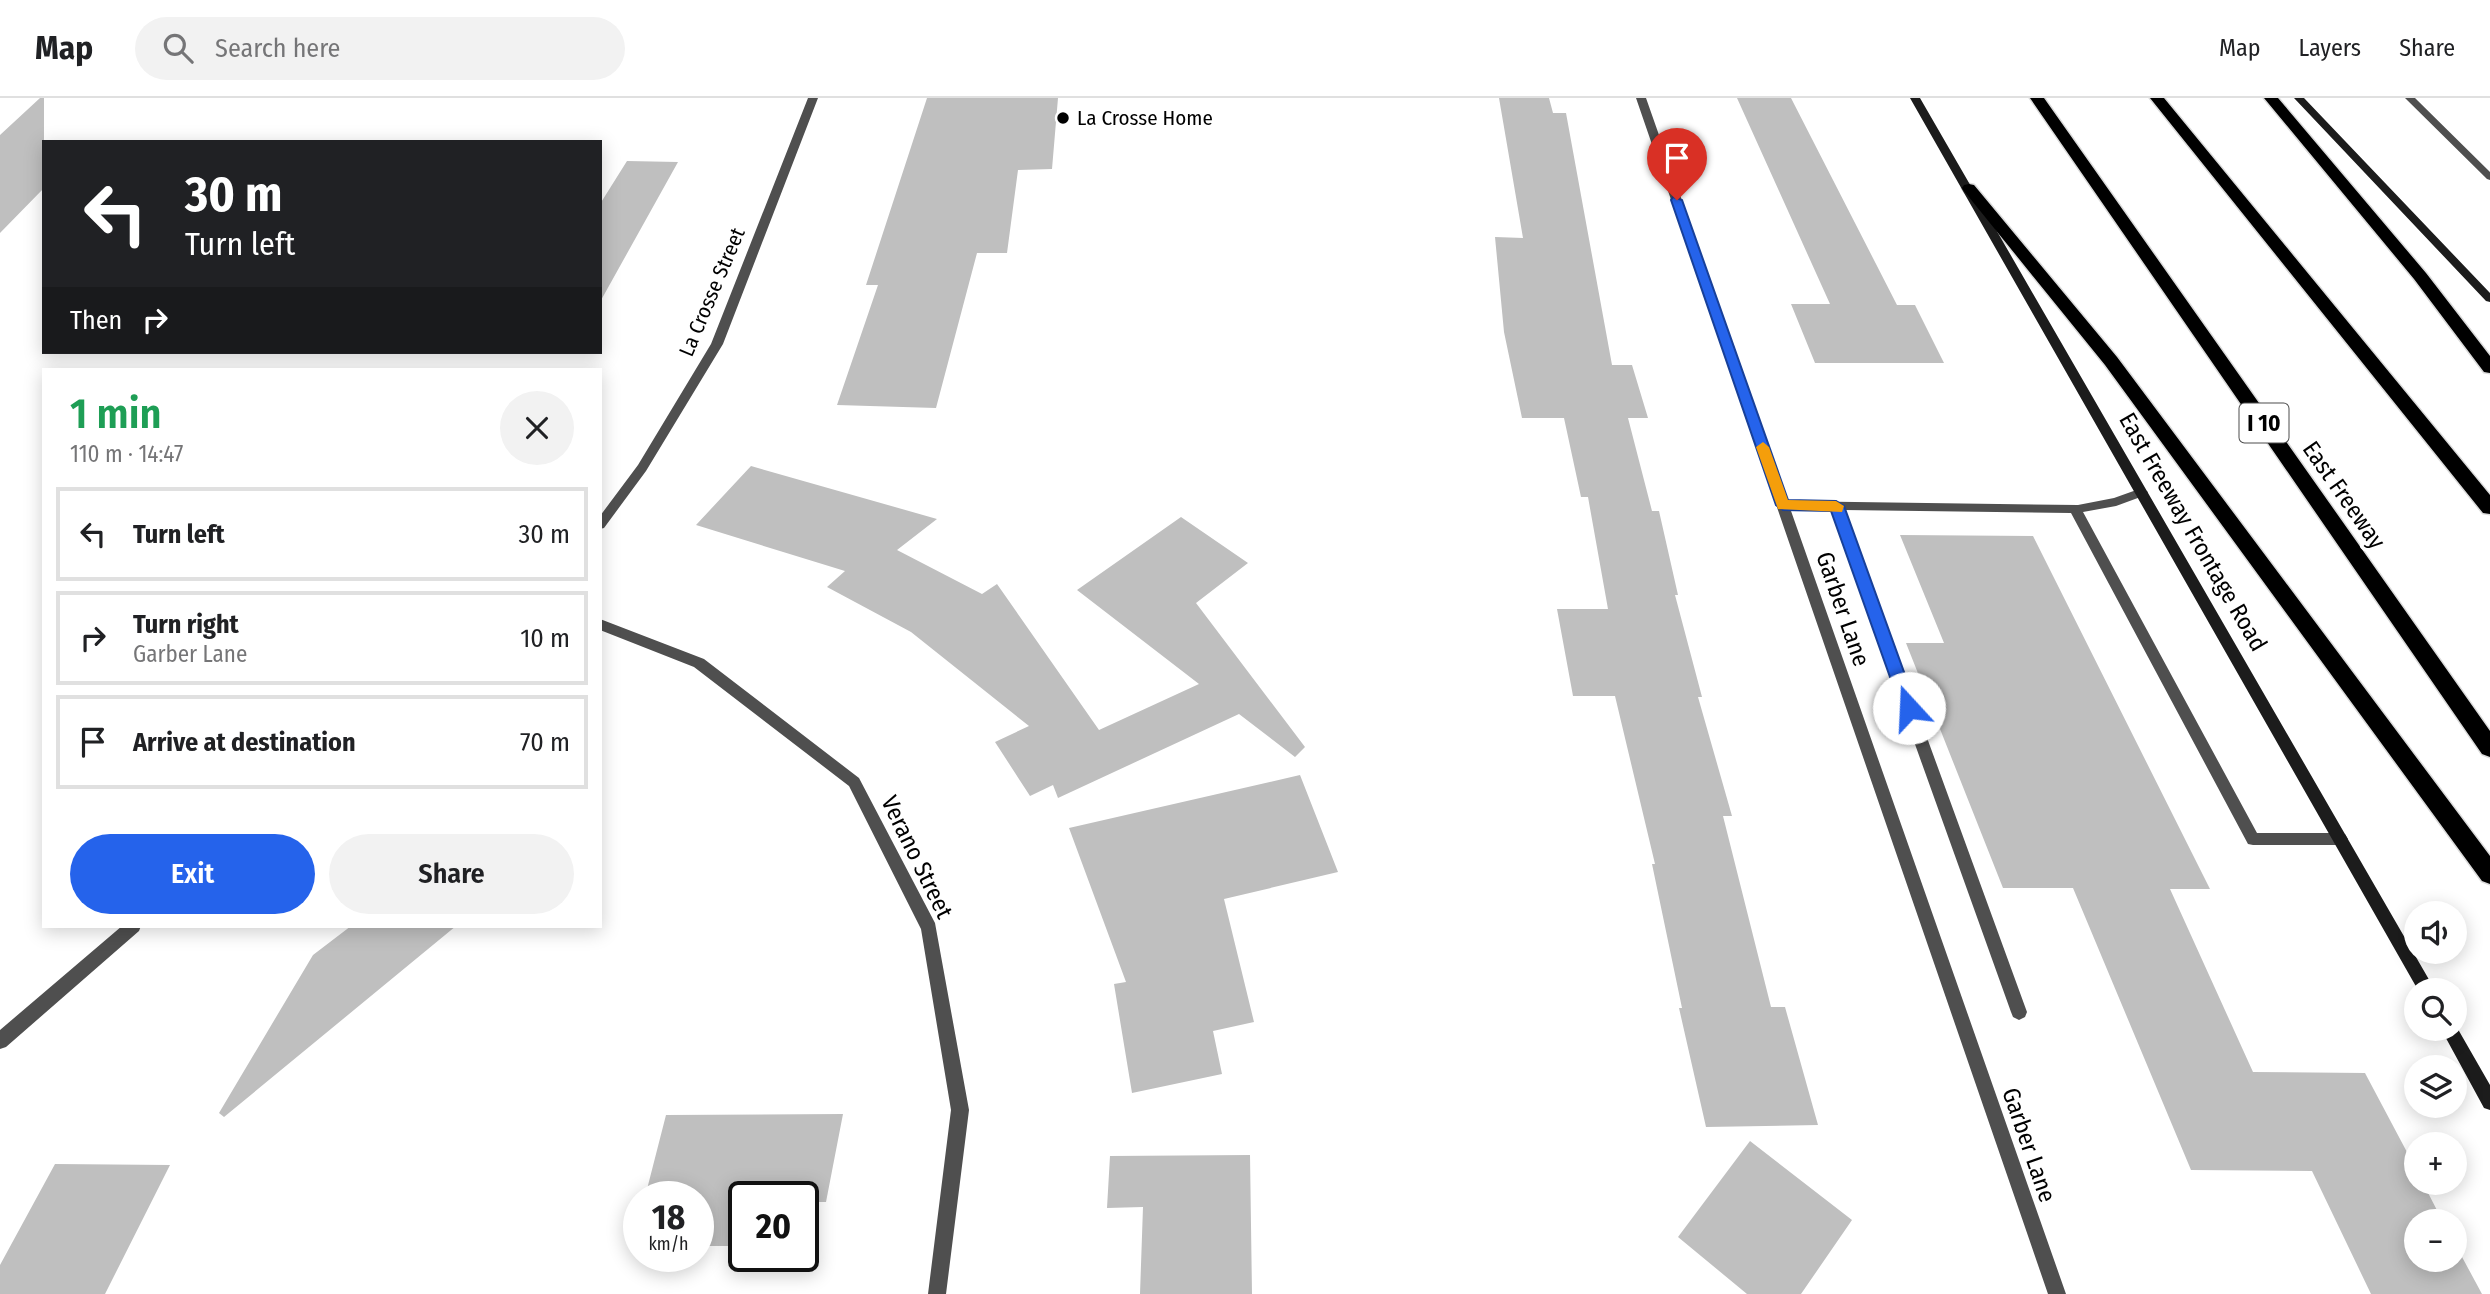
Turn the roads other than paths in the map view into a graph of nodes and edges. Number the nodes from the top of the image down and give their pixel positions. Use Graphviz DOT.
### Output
graph roads {
  1 [pos="813,98"];
  2 [pos="1641,98"];
  3 [pos="1915,98"];
  4 [pos="2037,98"];
  5 [pos="2157,98"];
  6 [pos="2271,98"];
  7 [pos="2299,98"];
  8 [pos="2410,98"];
  9 [pos="2490,177"];
  10 [pos="1969,188"];
  11 [pos="2490,299"];
  12 [pos="2490,368"];
  13 [pos="2143,492"];
  14 [pos="1783,505"];
  15 [pos="1836,506"];
  16 [pos="2490,508"];
  17 [pos="2075,509"];
  18 [pos="602,522"];
  19 [pos="602,625"];
  20 [pos="2490,748"];
  21 [pos="2340,839"];
  22 [pos="2490,874"];
  23 [pos="131,928"];
  24 [pos="2420,978"];
  25 [pos="2019,1012"];
  26 [pos="0,1041"];
  27 [pos="2456,1041"];
  28 [pos="2490,1101"];
  29 [pos="937,1294"];
  30 [pos="2057,1294"];
  1 -- 18 [label="street, La Crosse Street"];
  2 -- 14 [label="street, Garber Lane"];
  3 -- 10 [label="main road, East Freeway Frontage Road"];
  4 -- 20 [label="highway, East Freeway / I 10"];
  5 -- 16 [label="highway"];
  6 -- 12 [label="highway"];
  7 -- 11 [label="main road"];
  8 -- 9 [label="street"];
  10 -- 13 [label="main road, East Freeway Frontage Road"];
  10 -- 22 [label="highway"];
  13 -- 17 [label="street"];
  13 -- 21 [label="main road, East Freeway Frontage Road"];
  14 -- 15 [label="street"];
  14 -- 30 [label="street, Garber Lane"];
  15 -- 17 [label="street"];
  15 -- 25 [label="street"];
  17 -- 21 [label="street"];
  19 -- 29 [label="street, Verano Street"];
  21 -- 24 [label="main road, East Freeway Frontage Road"];
  23 -- 26 [label="street"];
  27 -- 28 [label="main road"];
}
